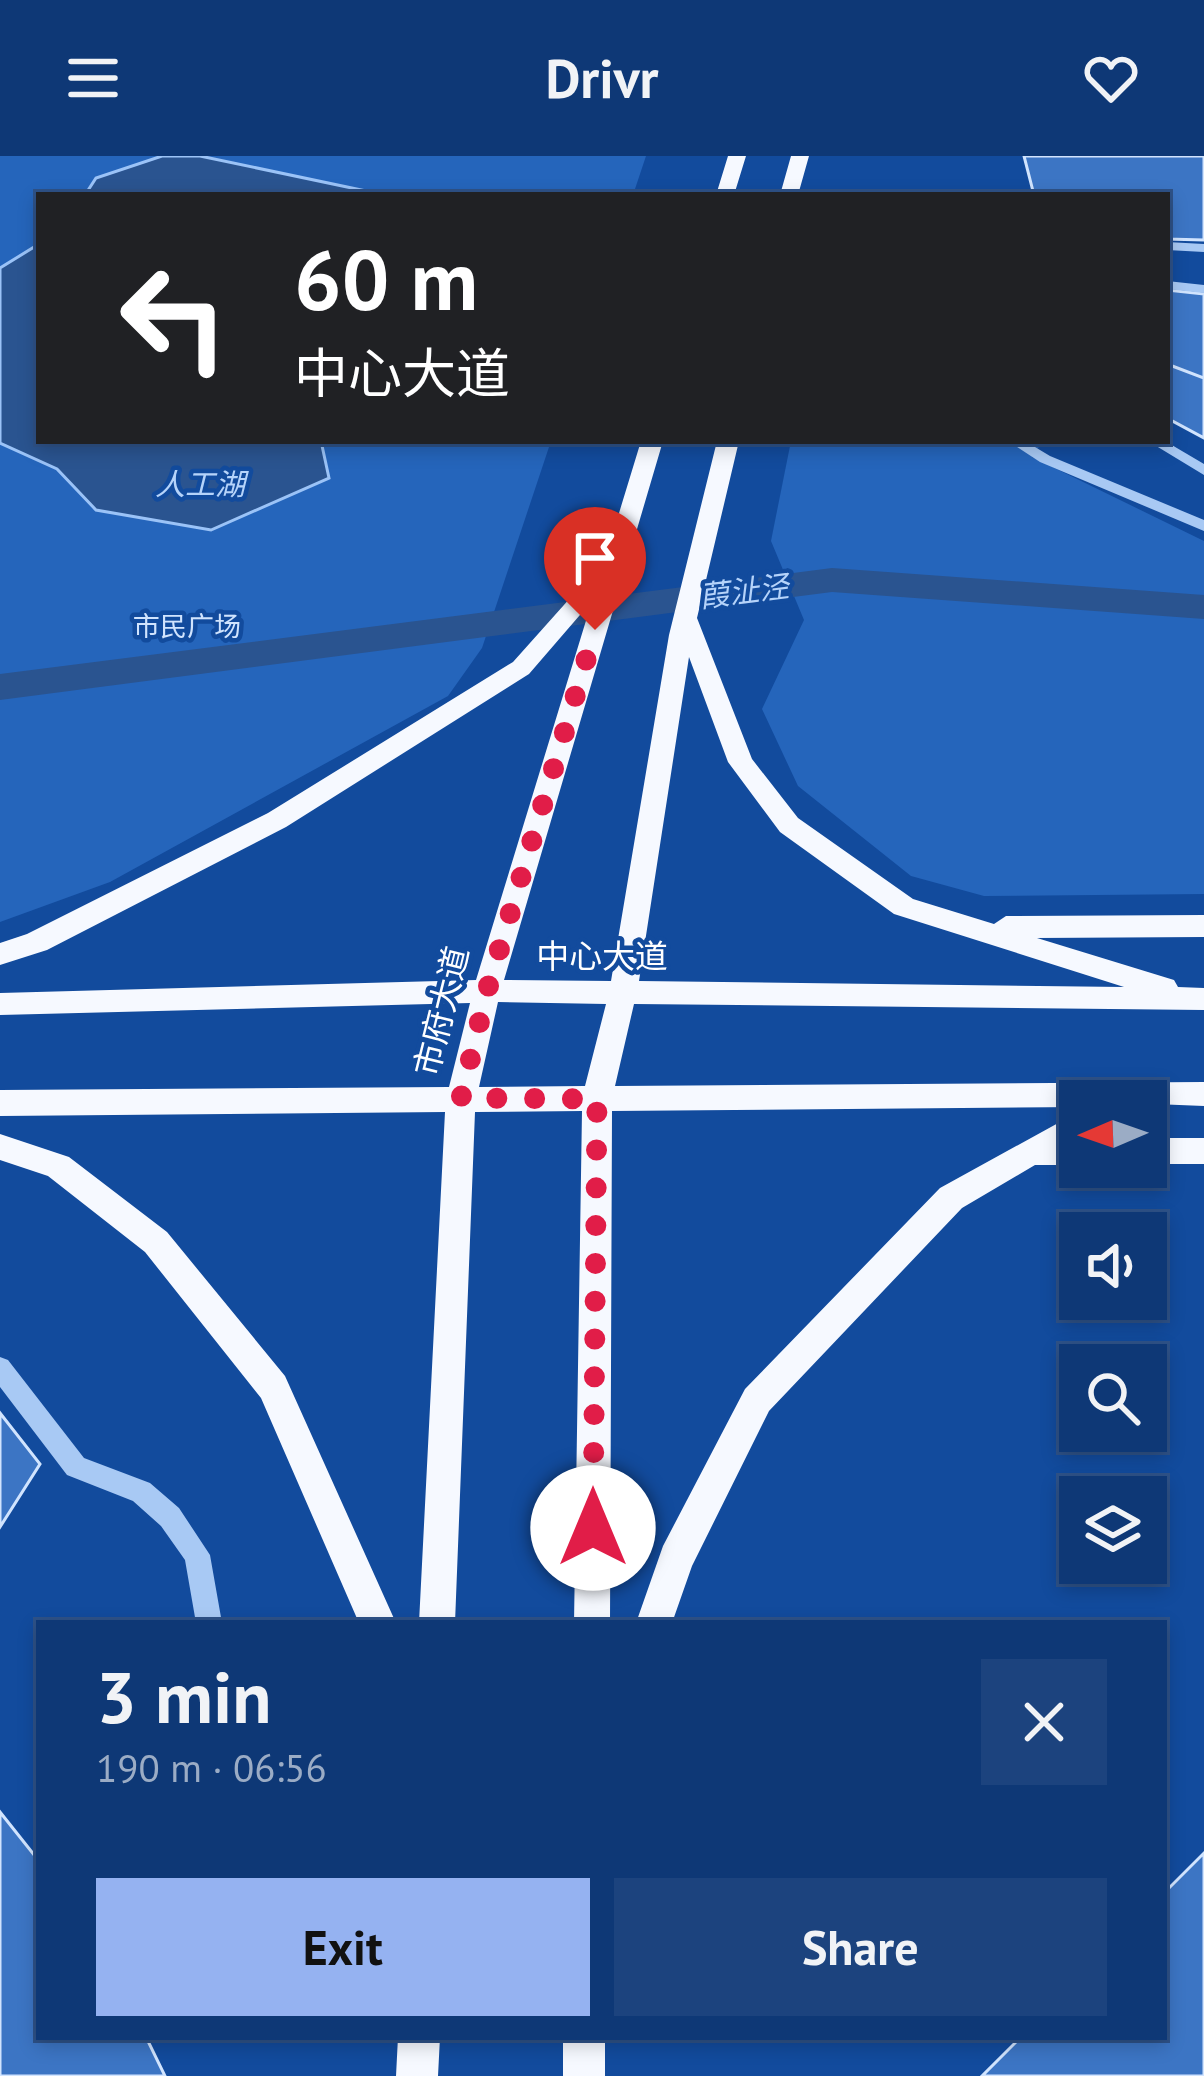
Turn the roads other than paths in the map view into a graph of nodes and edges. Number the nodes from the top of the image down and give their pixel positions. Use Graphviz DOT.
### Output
graph roads {
  1 [pos="737,156"];
  2 [pos="800,156"];
  3 [pos="726,192"];
  4 [pos="790,192"];
  5 [pos="1170,246"];
  6 [pos="1204,248"];
  7 [pos="1170,284"];
  8 [pos="1204,289"];
  9 [pos="651,444"];
  10 [pos="727,444"];
  11 [pos="1020,444"];
  12 [pos="1160,444"];
  13 [pos="1204,470"];
  14 [pos="1204,526"];
  15 [pos="617,559"];
  16 [pos="686,617"];
  17 [pos="951,922"];
  18 [pos="1204,926"];
  19 [pos="37,942"];
  20 [pos="0,943"];
  21 [pos="0,954"];
  22 [pos="487,991"];
  23 [pos="623,991"];
  24 [pos="1201,999"];
  25 [pos="0,1004"];
  26 [pos="1204,1094"];
  27 [pos="1167,1097"];
  28 [pos="461,1098"];
  29 [pos="1059,1098"];
  30 [pos="597,1099"];
  31 [pos="0,1103"];
  32 [pos="1059,1135"];
  33 [pos="0,1148"];
  34 [pos="1167,1151"];
  35 [pos="1204,1151"];
  36 [pos="1026,1152"];
  37 [pos="1059,1152"];
  38 [pos="58,1166"];
  39 [pos="0,1167"];
  40 [pos="0,1368"];
  41 [pos="208,1620"];
  42 [pos="377,1620"];
  43 [pos="437,1620"];
  44 [pos="592,1620"];
  45 [pos="655,1620"];
  46 [pos="419,2040"];
  47 [pos="584,2040"];
  48 [pos="417,2076"];
  49 [pos="584,2076"];
  1 -- 3 [label="main road"];
  2 -- 4 [label="main road"];
  5 -- 6 [label="street"];
  7 -- 8 [label="street"];
  9 -- 15 [label="main road, 市府大道"];
  10 -- 16 [label="main road"];
  11 -- 14 [label="street"];
  12 -- 13 [label="street"];
  15 -- 19 [label="main road"];
  15 -- 22 [label="main road, 市府大道"];
  16 -- 17 [label="main road"];
  16 -- 23 [label="main road"];
  17 -- 18 [label="main road"];
  17 -- 24 [label="main road"];
  19 -- 20 [label="main road"];
  19 -- 21 [label="main road"];
  22 -- 23 [label="main road, 中心大道"];
  22 -- 25 [label="main road, 中心大道"];
  22 -- 28 [label="main road, 市府大道"];
  23 -- 24 [label="main road, 中心大道"];
  23 -- 30 [label="main road"];
  26 -- 27 [label="main road"];
  28 -- 30 [label="main road"];
  28 -- 31 [label="main road"];
  28 -- 43 [label="main road, 市府大道"];
  29 -- 30 [label="main road"];
  30 -- 44 [label="main road"];
  32 -- 36 [label="main road"];
  33 -- 38 [label="main road"];
  34 -- 35 [label="main road"];
  36 -- 37 [label="main road"];
  36 -- 45 [label="main road"];
  38 -- 39 [label="main road"];
  38 -- 42 [label="main road"];
  40 -- 41 [label="street"];
  46 -- 48 [label="main road"];
  47 -- 49 [label="main road"];
}
